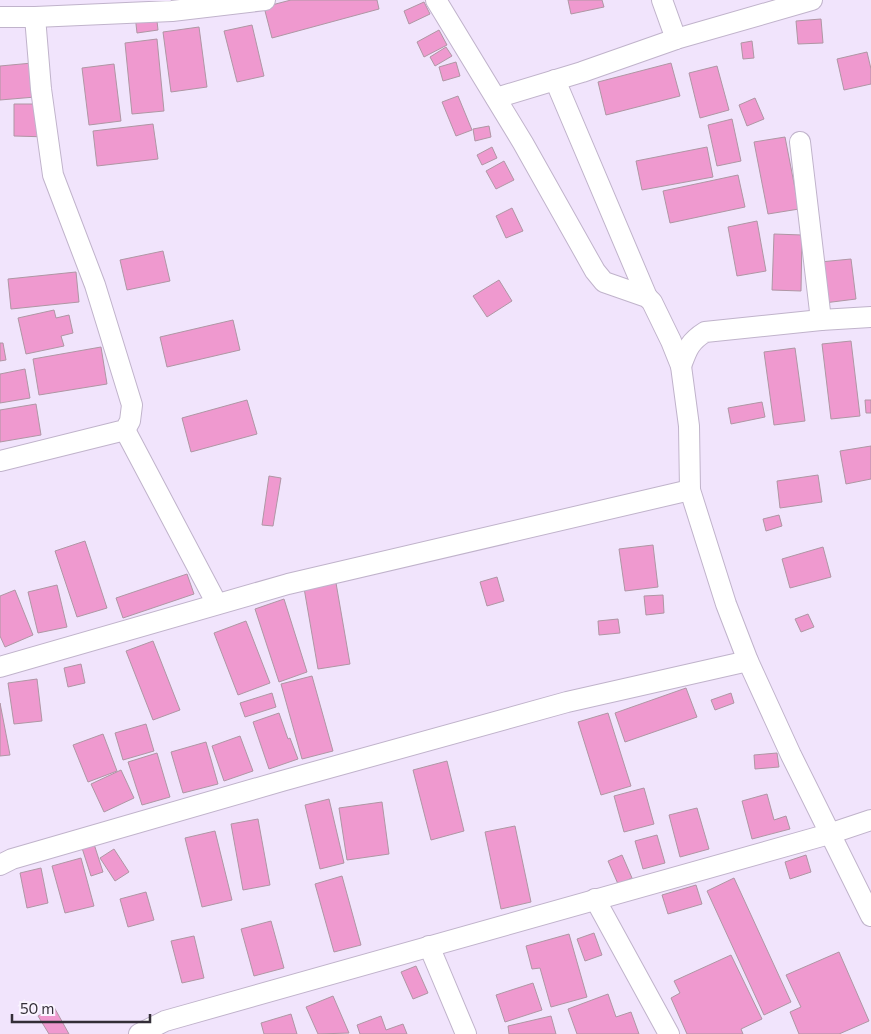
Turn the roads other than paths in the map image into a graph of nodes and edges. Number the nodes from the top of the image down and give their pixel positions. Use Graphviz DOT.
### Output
graph roads {
  1 [pos="265,0"];
  2 [pos="436,0"];
  3 [pos="662,0"];
  4 [pos="812,0"];
  5 [pos="170,5"];
  6 [pos="0,16"];
  7 [pos="35,17"];
  8 [pos="676,39"];
  9 [pos="555,80"];
  10 [pos="496,98"];
  11 [pos="800,142"];
  12 [pos="647,297"];
  13 [pos="871,317"];
  14 [pos="822,320"];
  15 [pos="681,366"];
  16 [pos="125,430"];
  17 [pos="0,461"];
  18 [pos="690,490"];
  19 [pos="217,604"];
  20 [pos="748,661"];
  21 [pos="0,666"];
  22 [pos="871,820"];
  23 [pos="829,834"];
  24 [pos="0,865"];
  25 [pos="595,899"];
  26 [pos="871,916"];
  27 [pos="429,946"];
  28 [pos="139,1034"];
  29 [pos="466,1034"];
  30 [pos="669,1034"];
  1 -- 5 [label="street"];
  2 -- 10 [label="street"];
  3 -- 8 [label="street"];
  4 -- 8 [label="street"];
  5 -- 7 [label="street"];
  6 -- 7 [label="street"];
  7 -- 16 [label="street"];
  8 -- 9 [label="street"];
  9 -- 10 [label="street"];
  9 -- 12 [label="street"];
  10 -- 12 [label="street"];
  11 -- 14 [label="street"];
  12 -- 15 [label="street"];
  13 -- 14 [label="street"];
  14 -- 15 [label="street"];
  15 -- 18 [label="street"];
  16 -- 17 [label="street"];
  16 -- 19 [label="street"];
  18 -- 19 [label="street"];
  18 -- 20 [label="street"];
  19 -- 21 [label="street"];
  20 -- 23 [label="street"];
  20 -- 24 [label="street"];
  22 -- 23 [label="street"];
  23 -- 25 [label="street"];
  23 -- 26 [label="street"];
  25 -- 27 [label="street"];
  25 -- 30 [label="street"];
  27 -- 28 [label="street"];
  27 -- 29 [label="street"];
}
